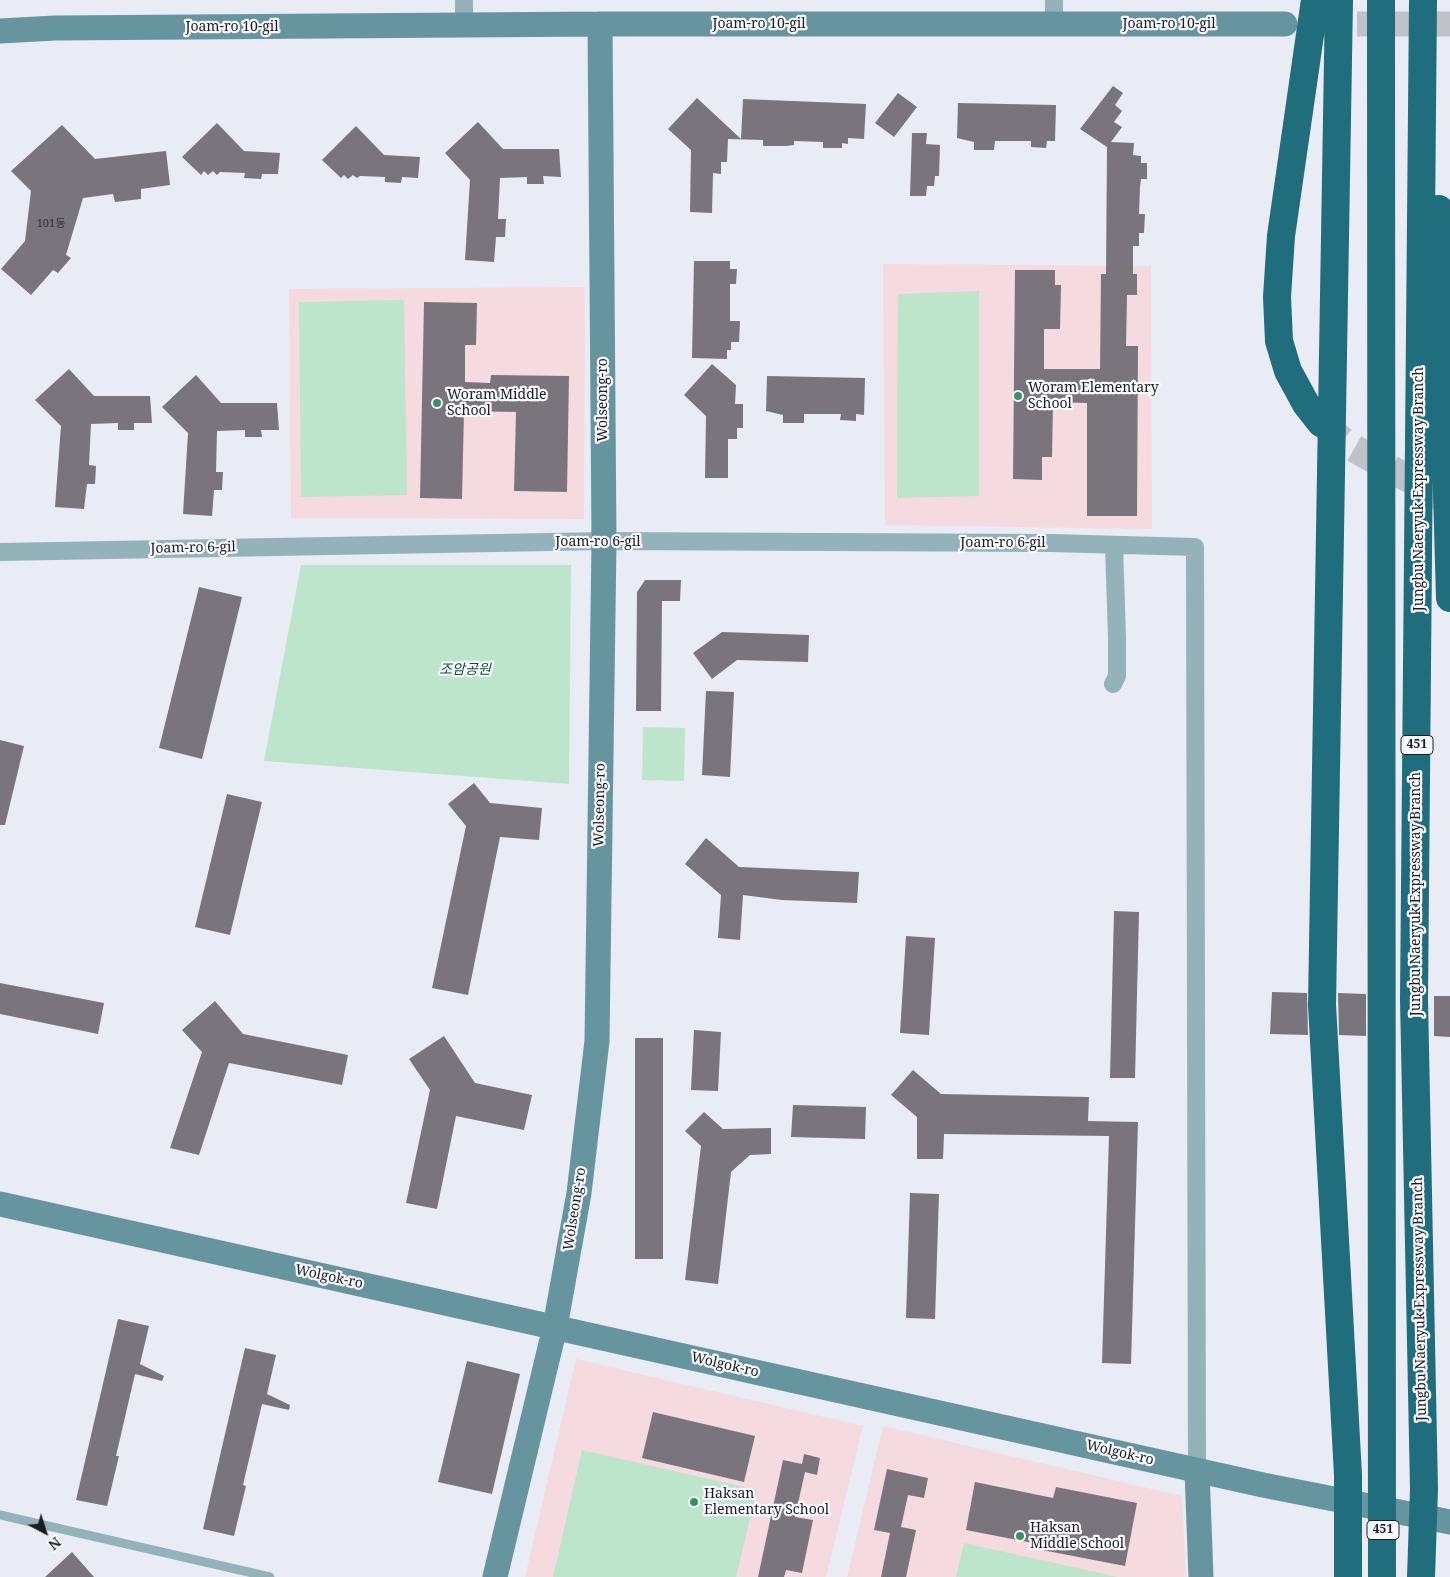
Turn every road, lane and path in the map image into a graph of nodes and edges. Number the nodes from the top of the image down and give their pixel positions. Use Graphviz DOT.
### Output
graph roads {
  1 [pos="464,0"];
  2 [pos="1315,0"];
  3 [pos="1339,0"];
  4 [pos="1381,0"];
  5 [pos="1425,0"];
  6 [pos="1054,12"];
  7 [pos="600,24"];
  8 [pos="1285,24"];
  9 [pos="464,25"];
  10 [pos="0,31"];
  11 [pos="1321,423"];
  12 [pos="604,541"];
  13 [pos="1114,545"];
  14 [pos="0,552"];
  15 [pos="1450,598"];
  16 [pos="1114,684"];
  17 [pos="0,1204"];
  18 [pos="555,1327"];
  19 [pos="1197,1471"];
  20 [pos="0,1515"];
  21 [pos="1450,1522"];
  22 [pos="270,1577"];
  23 [pos="496,1577"];
  24 [pos="1200,1577"];
  25 [pos="1348,1577"];
  26 [pos="1382,1577"];
  27 [pos="1421,1577"];
  1 -- 9 [label="street"];
  2 -- 11 [label="highway"];
  3 -- 25 [label="highway"];
  4 -- 26 [label="highway, 451"];
  5 -- 15 [label="highway"];
  5 -- 27 [label="highway, Jungbu Naeryuk Expressway Branch / 451"];
  6 -- 7 [label="street, Joam-ro 10-gil"];
  6 -- 8 [label="street, Joam-ro 10-gil"];
  7 -- 9 [label="street, Joam-ro 10-gil"];
  7 -- 12 [label="street, Wolseong-ro"];
  9 -- 10 [label="street, Joam-ro 10-gil"];
  12 -- 13 [label="street, Joam-ro 6-gil"];
  12 -- 14 [label="street, Joam-ro 6-gil"];
  12 -- 18 [label="street, Wolseong-ro"];
  13 -- 16 [label="street"];
  13 -- 19 [label="street, Joam-ro 6-gil"];
  17 -- 18 [label="street, Wolgok-ro"];
  18 -- 19 [label="street, Wolgok-ro"];
  18 -- 23 [label="street, Wolseong-ro"];
  19 -- 21 [label="street, Wolgok-ro"];
  19 -- 24 [label="street"];
  20 -- 22 [label="lane"];
}
